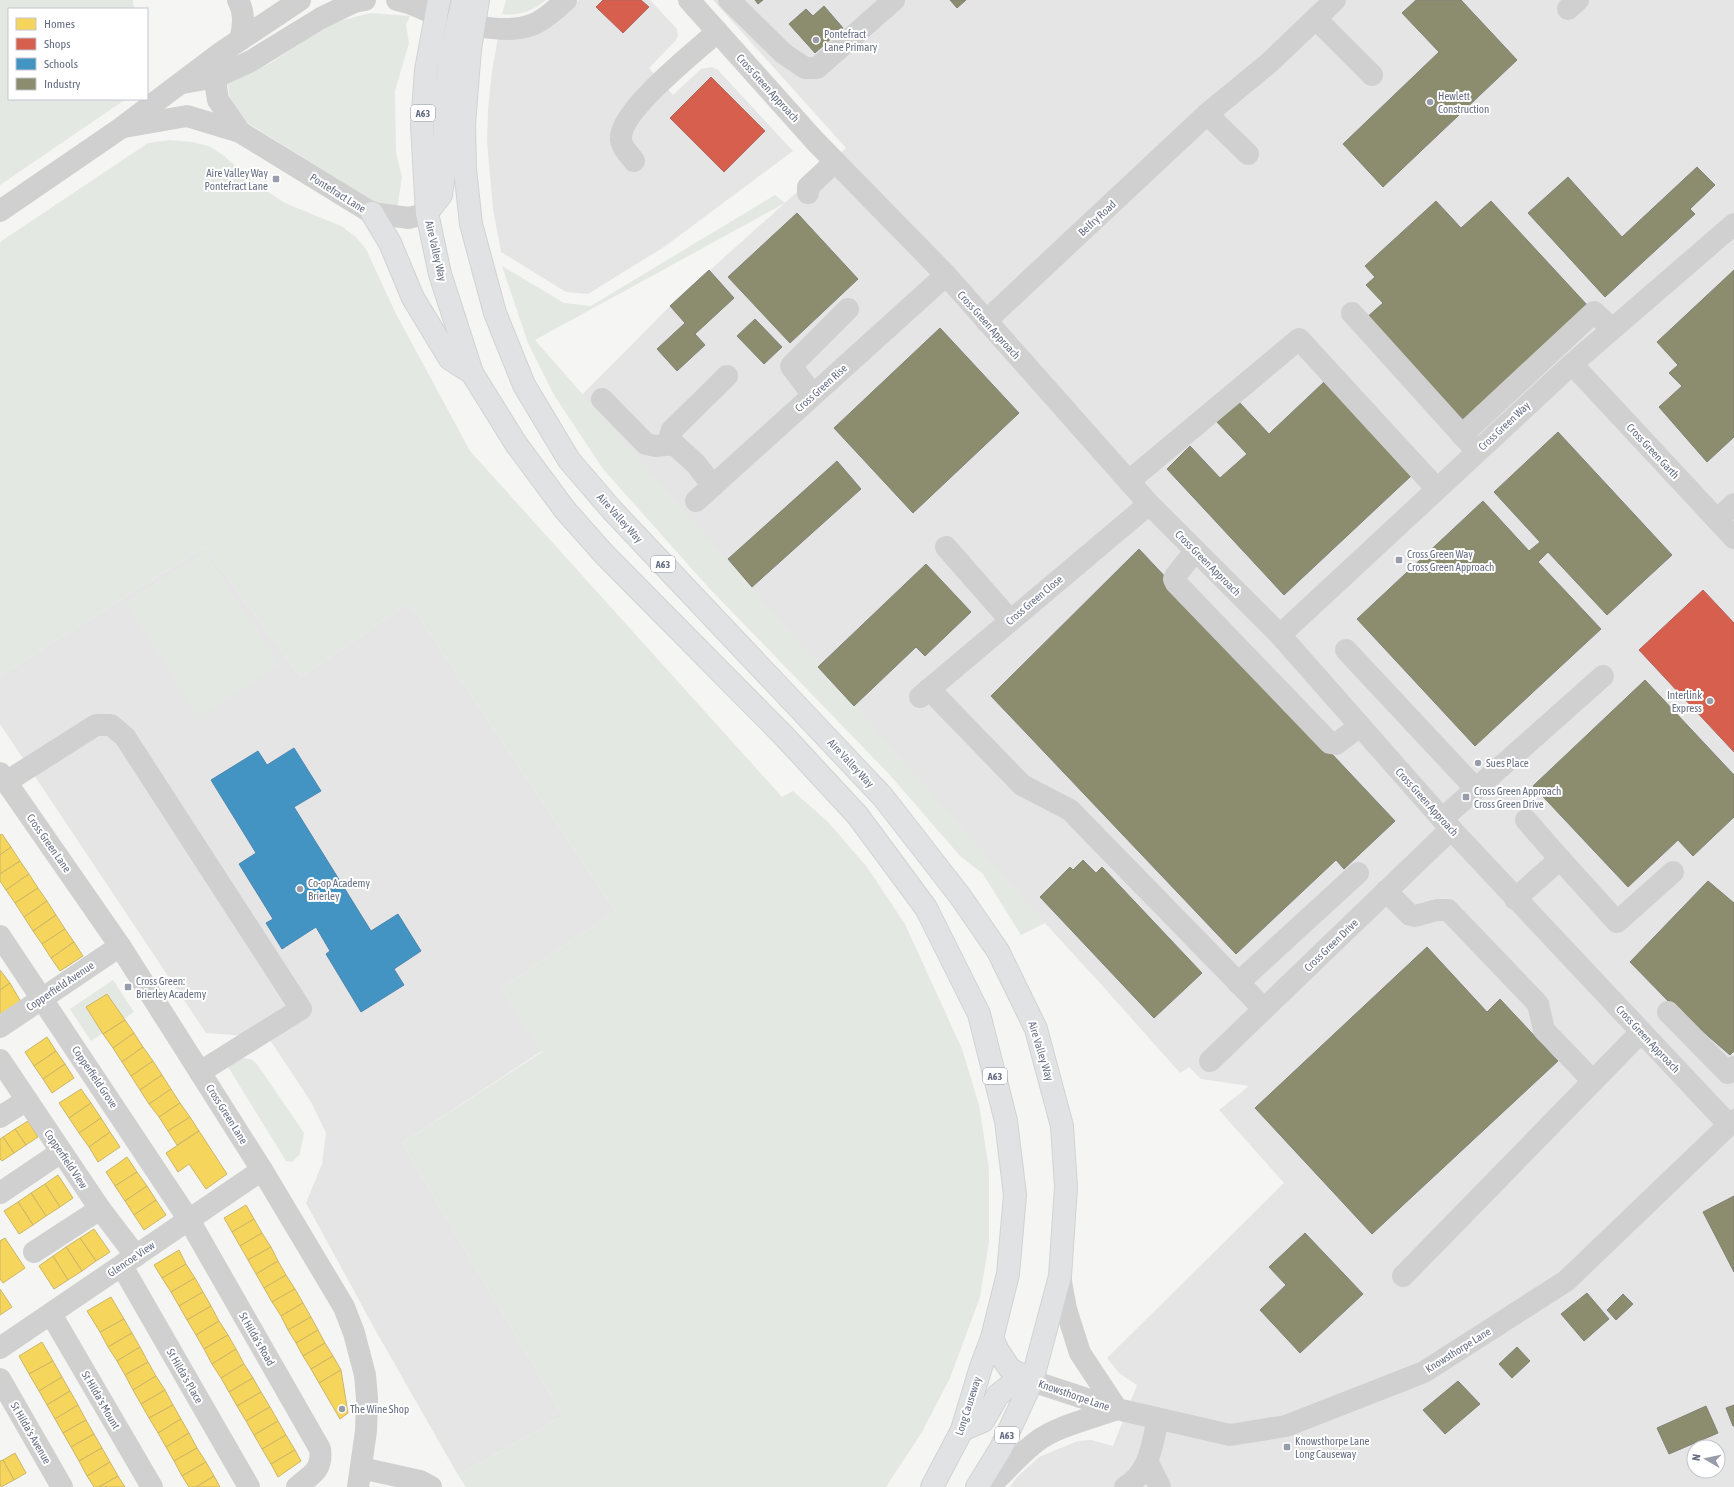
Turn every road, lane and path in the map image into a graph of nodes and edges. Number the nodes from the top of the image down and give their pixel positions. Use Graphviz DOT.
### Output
graph roads {
  1 [pos="240,0"];
  2 [pos="300,0"];
  3 [pos="365,0"];
  4 [pos="397,0"];
  5 [pos="478,0"];
  6 [pos="566,0"];
  7 [pos="689,0"];
  8 [pos="729,0"];
  9 [pos="894,0"];
  10 [pos="1335,0"];
  11 [pos="437,7"];
  12 [pos="275,16"];
  13 [pos="462,18"];
  14 [pos="1316,18"];
  15 [pos="717,32"];
  16 [pos="240,40"];
  17 [pos="219,54"];
  18 [pos="1372,75"];
  19 [pos="216,77"];
  20 [pos="180,83"];
  21 [pos="1207,114"];
  22 [pos="121,128"];
  23 [pos="240,132"];
  24 [pos="1248,154"];
  25 [pos="634,161"];
  26 [pos="835,162"];
  27 [pos="808,193"];
  28 [pos="0,211"];
  29 [pos="372,213"];
  30 [pos="427,213"];
  31 [pos="1734,224"];
  32 [pos="946,275"];
  33 [pos="848,309"];
  34 [pos="1352,313"];
  35 [pos="986,321"];
  36 [pos="1612,329"];
  37 [pos="1572,364"];
  38 [pos="472,373"];
  39 [pos="727,376"];
  40 [pos="813,395"];
  41 [pos="602,399"];
  42 [pos="1462,435"];
  43 [pos="674,444"];
  44 [pos="1477,452"];
  45 [pos="1129,481"];
  46 [pos="713,486"];
  47 [pos="1437,489"];
  48 [pos="696,501"];
  49 [pos="1149,504"];
  50 [pos="1734,504"];
  51 [pos="1717,520"];
  52 [pos="1734,538"];
  53 [pos="946,547"];
  54 [pos="1195,551"];
  55 [pos="1010,620"];
  56 [pos="1280,635"];
  57 [pos="1346,650"];
  58 [pos="1603,676"];
  59 [pos="1360,726"];
  60 [pos="4,784"];
  61 [pos="1476,790"];
  62 [pos="1526,820"];
  63 [pos="1447,824"];
  64 [pos="1560,859"];
  65 [pos="1674,872"];
  66 [pos="1358,873"];
  67 [pos="1386,892"];
  68 [pos="1516,899"];
  69 [pos="0,936"];
  70 [pos="120,946"];
  71 [pos="1238,983"];
  72 [pos="43,998"];
  73 [pos="1264,1009"];
  74 [pos="1668,1012"];
  75 [pos="0,1027"];
  76 [pos="1641,1032"];
  77 [pos="0,1060"];
  78 [pos="1210,1061"];
  79 [pos="1734,1067"];
  80 [pos="200,1072"];
  81 [pos="1593,1081"];
  82 [pos="27,1100"];
  83 [pos="0,1117"];
  84 [pos="1731,1123"];
  85 [pos="61,1152"];
  86 [pos="262,1170"];
  87 [pos="0,1193"];
  88 [pos="100,1210"];
  89 [pos="190,1220"];
  90 [pos="34,1252"];
  91 [pos="129,1261"];
  92 [pos="1060,1276"];
  93 [pos="1403,1276"];
  94 [pos="51,1314"];
  95 [pos="992,1338"];
  96 [pos="0,1348"];
  97 [pos="981,1367"];
  98 [pos="0,1379"];
  99 [pos="1032,1381"];
  100 [pos="1117,1409"];
  101 [pos="1158,1419"];
  102 [pos="962,1430"];
  103 [pos="1148,1463"];
  104 [pos="360,1477"];
  105 [pos="301,1485"];
  106 [pos="62,1487"];
  107 [pos="152,1487"];
  108 [pos="249,1487"];
  109 [pos="431,1487"];
  110 [pos="932,1487"];
  111 [pos="977,1487"];
  112 [pos="989,1487"];
  113 [pos="1125,1487"];
  114 [pos="1160,1487"];
  1 -- 12 [label="street"];
  1 -- 16 [label="street"];
  2 -- 12 [label="street, Pontefract Lane"];
  3 -- 19 [label="street"];
  4 -- 11 [label="street"];
  5 -- 13 [label="highway, A63"];
  6 -- 13 [label="street"];
  7 -- 15 [label="street, Cross Green Approach"];
  8 -- 9 [label="street"];
  10 -- 14 [label="street, Belfry Road"];
  11 -- 13 [label="street"];
  11 -- 30 [label="highway, A63"];
  12 -- 16 [label="street, Pontefract Lane"];
  13 -- 30 [label="highway, A63"];
  13 -- 92 [label="highway, Aire Valley Way / A63"];
  14 -- 18 [label="street"];
  14 -- 21 [label="street, Belfry Road"];
  15 -- 25 [label="street"];
  15 -- 26 [label="street, Cross Green Approach"];
  16 -- 17 [label="street, Pontefract Lane"];
  17 -- 19 [label="street"];
  17 -- 20 [label="street, Pontefract Lane"];
  19 -- 20 [label="street"];
  19 -- 23 [label="street"];
  20 -- 22 [label="street, Pontefract Lane"];
  21 -- 24 [label="street"];
  21 -- 35 [label="street, Belfry Road"];
  22 -- 23 [label="street, Pontefract Lane"];
  22 -- 28 [label="street, Pontefract Lane"];
  23 -- 29 [label="street, Pontefract Lane"];
  26 -- 27 [label="street"];
  26 -- 32 [label="street, Cross Green Approach"];
  29 -- 30 [label="street, Pontefract Lane"];
  29 -- 38 [label="highway, A63"];
  30 -- 38 [label="highway, Aire Valley Way / A63"];
  31 -- 36 [label="street, Cross Green Way"];
  32 -- 35 [label="street, Cross Green Approach"];
  32 -- 40 [label="street, Cross Green Rise"];
  33 -- 40 [label="street"];
  34 -- 42 [label="street"];
  35 -- 45 [label="street, Cross Green Approach"];
  36 -- 37 [label="street, Cross Green Way"];
  36 -- 42 [label="street"];
  37 -- 44 [label="street, Cross Green Way"];
  37 -- 51 [label="street, Cross Green Garth"];
  38 -- 95 [label="highway, Aire Valley Way / A63"];
  39 -- 43 [label="street"];
  40 -- 46 [label="street, Cross Green Rise"];
  41 -- 43 [label="street"];
  42 -- 44 [label="street"];
  43 -- 46 [label="street"];
  44 -- 47 [label="street, Cross Green Way"];
  45 -- 47 [label="street"];
  45 -- 49 [label="street, Cross Green Approach"];
  46 -- 48 [label="street, Cross Green Rise"];
  47 -- 56 [label="street, Cross Green Way"];
  49 -- 54 [label="street, Cross Green Approach"];
  49 -- 55 [label="street, Cross Green Close"];
  50 -- 51 [label="street"];
  51 -- 52 [label="street, Cross Green Garth"];
  53 -- 55 [label="street"];
  54 -- 56 [label="street, Cross Green Approach"];
  54 -- 59 [label="street"];
  55 -- 71 [label="street, Cross Green Close"];
  56 -- 59 [label="street, Cross Green Approach"];
  57 -- 61 [label="street"];
  58 -- 61 [label="street, Cross Green Drive"];
  59 -- 63 [label="street, Cross Green Approach"];
  60 -- 70 [label="street, Cross Green Lane"];
  60 -- 80 [label="street"];
  61 -- 63 [label="street, Cross Green Drive"];
  62 -- 64 [label="street"];
  63 -- 67 [label="street, Cross Green Drive"];
  63 -- 68 [label="street, Cross Green Approach"];
  64 -- 65 [label="street"];
  64 -- 68 [label="street"];
  66 -- 71 [label="street"];
  67 -- 73 [label="street, Cross Green Drive"];
  67 -- 81 [label="street"];
  68 -- 76 [label="street, Cross Green Approach"];
  69 -- 72 [label="street, Copperfield Grove"];
  70 -- 72 [label="street, Copperfield Avenue"];
  70 -- 80 [label="street, Cross Green Lane"];
  71 -- 73 [label="street"];
  72 -- 75 [label="street, Copperfield Avenue"];
  72 -- 89 [label="street, Copperfield Grove"];
  73 -- 78 [label="street, Cross Green Drive"];
  74 -- 79 [label="street"];
  76 -- 81 [label="street"];
  76 -- 84 [label="street, Cross Green Approach"];
  77 -- 82 [label="street, Copperfield View"];
  80 -- 86 [label="street, Cross Green Lane"];
  81 -- 93 [label="street"];
  82 -- 83 [label="street"];
  82 -- 85 [label="street, Copperfield View"];
  84 -- 101 [label="street, Knowsthorpe Lane"];
  85 -- 87 [label="street"];
  85 -- 88 [label="street, Copperfield View"];
  86 -- 89 [label="street, Glencoe View"];
  86 -- 104 [label="street, Cross Green Lane"];
  88 -- 90 [label="street"];
  88 -- 91 [label="street, Copperfield View"];
  89 -- 91 [label="street, Glencoe View"];
  89 -- 105 [label="street, St Hilda's Road"];
  91 -- 94 [label="street, Glencoe View"];
  91 -- 108 [label="street, St Hilda's Place"];
  92 -- 99 [label="highway, Aire Valley Way / A63"];
  92 -- 100 [label="street, Knowsthorpe Lane"];
  94 -- 96 [label="street, Glencoe View"];
  94 -- 107 [label="street, St Hilda's Mount"];
  95 -- 97 [label="highway, Aire Valley Way / A63"];
  95 -- 99 [label="highway"];
  97 -- 102 [label="highway, Long Causeway / A63"];
  98 -- 106 [label="street, St Hilda's Avenue"];
  99 -- 100 [label="street, Knowsthorpe Lane"];
  99 -- 102 [label="highway"];
  99 -- 111 [label="highway, A63"];
  100 -- 101 [label="street, Knowsthorpe Lane"];
  100 -- 112 [label="street, Knowsthorpe Lane"];
  101 -- 103 [label="street"];
  102 -- 110 [label="highway, Long Causeway / A63"];
  103 -- 113 [label="street"];
  103 -- 114 [label="street"];
  104 -- 109 [label="street"];
}
